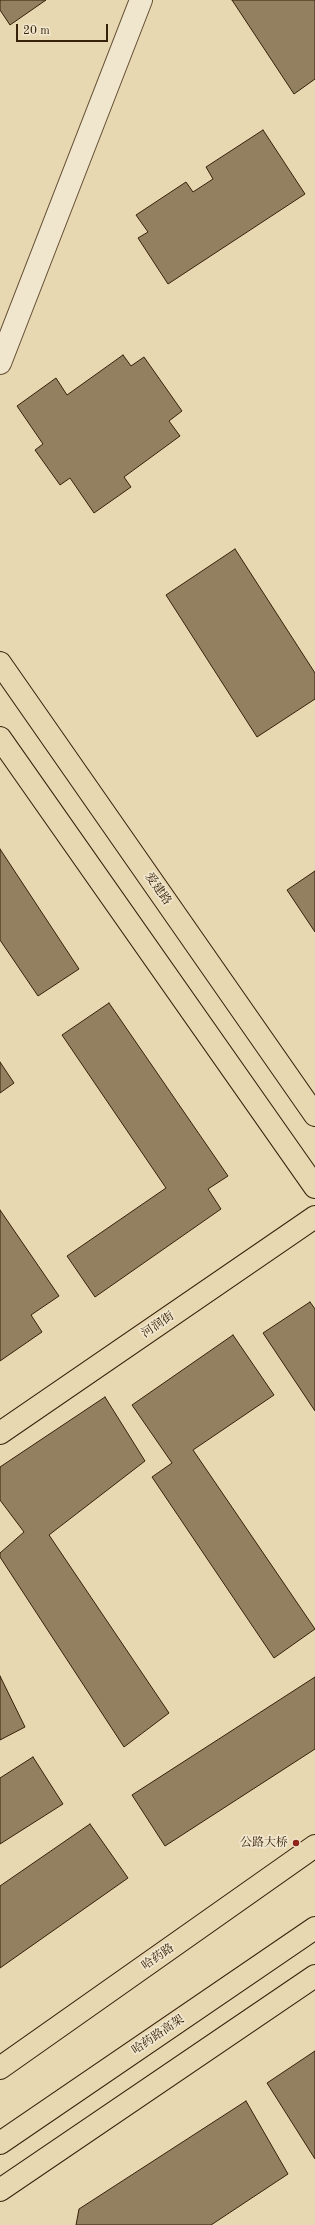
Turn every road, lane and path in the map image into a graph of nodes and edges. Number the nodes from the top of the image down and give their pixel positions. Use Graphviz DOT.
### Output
graph roads {
  1 [pos="141,0"];
  2 [pos="0,363"];
  3 [pos="0,663"];
  4 [pos="0,738"];
  5 [pos="315,1115"];
  6 [pos="315,1187"];
  7 [pos="315,1217"];
  8 [pos="0,1433"];
  9 [pos="315,1846"];
  10 [pos="315,1928"];
  11 [pos="315,1976"];
  12 [pos="0,2068"];
  13 [pos="0,2143"];
  14 [pos="0,2190"];
  1 -- 2 [label="lane"];
  3 -- 5 [label="main road, 爱建路"];
  4 -- 6 [label="main road"];
  7 -- 8 [label="main road, 河润街"];
  9 -- 12 [label="main road, 哈药路"];
  10 -- 13 [label="main road, 哈药路高架"];
  11 -- 14 [label="main road"];
}
